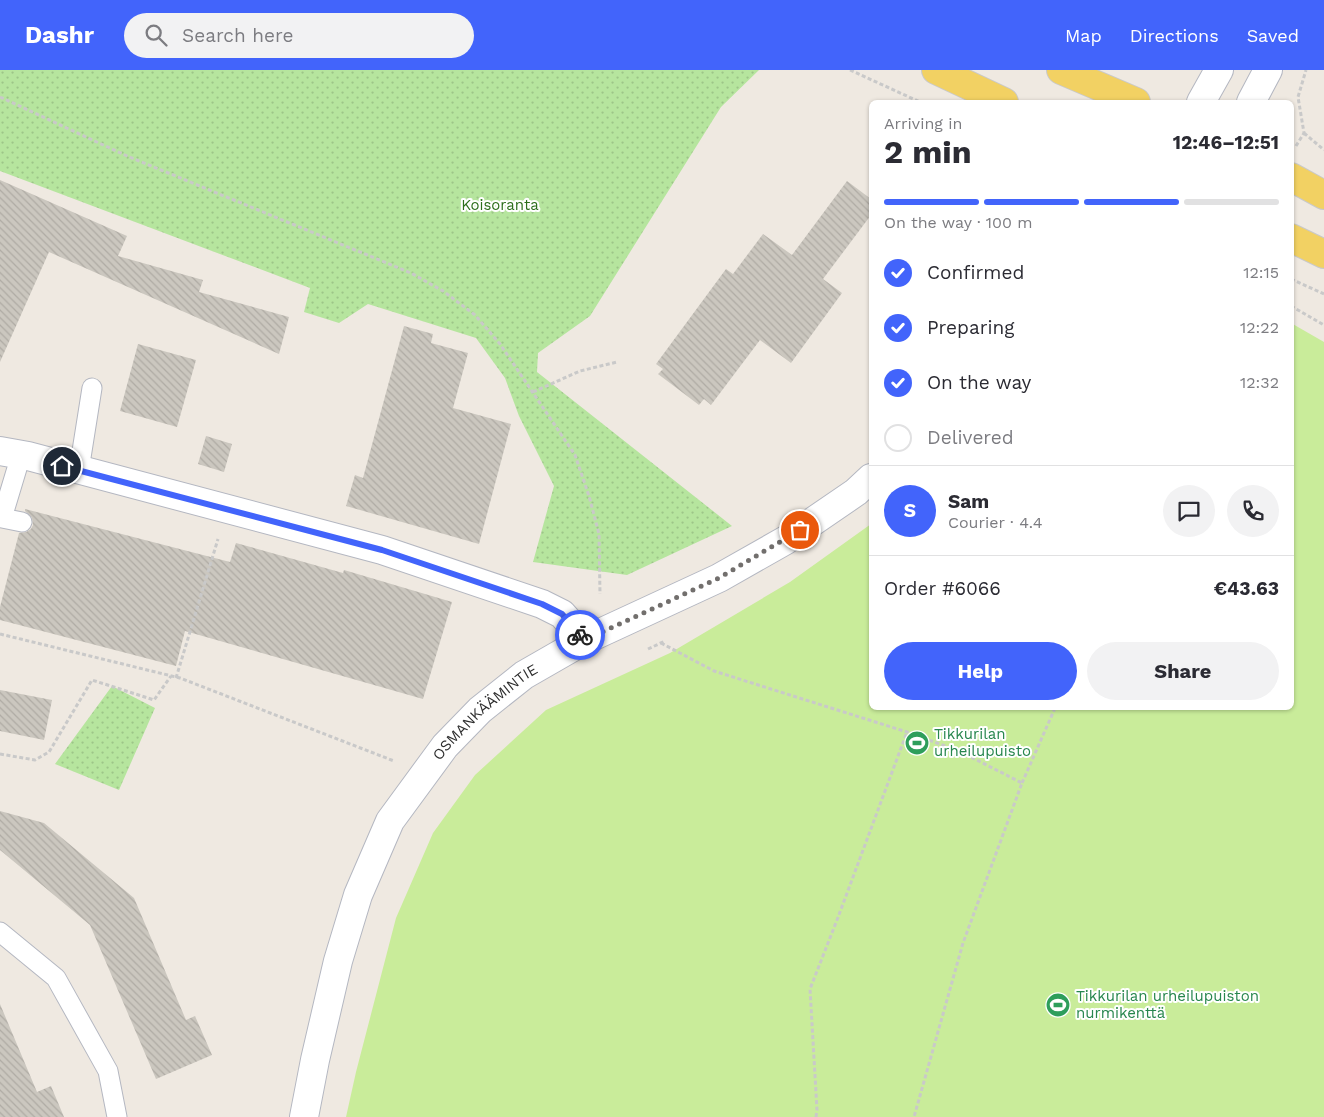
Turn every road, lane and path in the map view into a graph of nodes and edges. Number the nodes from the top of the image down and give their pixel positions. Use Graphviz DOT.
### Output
graph roads {
  1 [pos="850,70"];
  2 [pos="936,70"];
  3 [pos="1060,70"];
  4 [pos="1219,70"];
  5 [pos="1268,70"];
  6 [pos="1306,70"];
  7 [pos="0,97"];
  8 [pos="916,100"];
  9 [pos="1000,100"];
  10 [pos="1131,100"];
  11 [pos="1202,100"];
  12 [pos="1252,100"];
  13 [pos="1304,133"];
  14 [pos="1295,148"];
  15 [pos="1324,150"];
  16 [pos="1294,179"];
  17 [pos="1324,195"];
  18 [pos="1294,239"];
  19 [pos="1324,254"];
  20 [pos="1294,280"];
  21 [pos="1324,294"];
  22 [pos="1294,308"];
  23 [pos="1324,324"];
  24 [pos="617,362"];
  25 [pos="92,388"];
  26 [pos="533,392"];
  27 [pos="11,453"];
  28 [pos="79,470"];
  29 [pos="869,480"];
  30 [pos="227,509"];
  31 [pos="22,522"];
  32 [pos="600,594"];
  33 [pos="0,634"];
  34 [pos="585,640"];
  35 [pos="643,651"];
  36 [pos="171,676"];
  37 [pos="176,678"];
  38 [pos="1054,710"];
  39 [pos="907,732"];
  40 [pos="0,754"];
  41 [pos="400,763"];
  42 [pos="1022,783"];
  43 [pos="0,932"];
  44 [pos="117,1117"];
  45 [pos="304,1117"];
  46 [pos="816,1117"];
  47 [pos="914,1117"];
  1 -- 8 [label="path"];
  2 -- 9 [label="main road"];
  3 -- 10 [label="main road"];
  4 -- 11 [label="street"];
  5 -- 12 [label="street"];
  6 -- 13 [label="path"];
  7 -- 26 [label="path"];
  13 -- 14 [label="path"];
  13 -- 15 [label="path"];
  16 -- 17 [label="main road"];
  18 -- 19 [label="main road"];
  20 -- 21 [label="path"];
  22 -- 23 [label="path"];
  24 -- 26 [label="path"];
  25 -- 28 [label="lane"];
  26 -- 32 [label="path"];
  27 -- 28 [label="street"];
  27 -- 31 [label="lane"];
  28 -- 30 [label="street"];
  29 -- 34 [label="street, OSMANKÄÄMINTIE"];
  30 -- 34 [label="street"];
  30 -- 37 [label="path"];
  33 -- 36 [label="path"];
  34 -- 45 [label="street, OSMANKÄÄMINTIE"];
  35 -- 39 [label="path"];
  36 -- 37 [label="path"];
  36 -- 40 [label="path"];
  37 -- 41 [label="path"];
  38 -- 42 [label="path"];
  39 -- 42 [label="path"];
  39 -- 46 [label="path"];
  42 -- 47 [label="path"];
  43 -- 44 [label="lane"];
}
